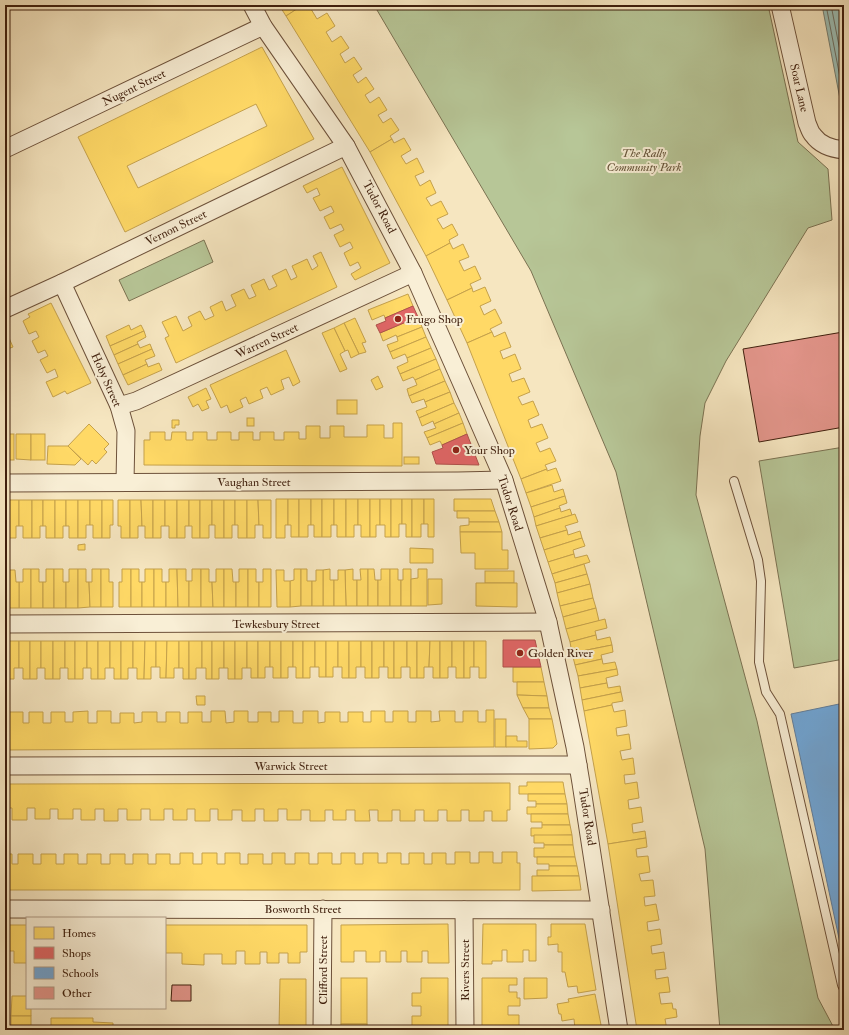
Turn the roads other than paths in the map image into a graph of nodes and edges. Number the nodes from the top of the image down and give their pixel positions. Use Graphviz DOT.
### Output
graph roads {
  1 [pos="252,5"];
  2 [pos="780,5"];
  3 [pos="263,26"];
  4 [pos="346,146"];
  5 [pos="5,149"];
  6 [pos="844,150"];
  7 [pos="413,273"];
  8 [pos="62,283"];
  9 [pos="5,308"];
  10 [pos="119,406"];
  11 [pos="504,480"];
  12 [pos="734,481"];
  13 [pos="125,482"];
  14 [pos="5,483"];
  15 [pos="548,622"];
  16 [pos="5,624"];
  17 [pos="578,765"];
  18 [pos="5,766"];
  19 [pos="5,909"];
  20 [pos="323,909"];
  21 [pos="464,910"];
  22 [pos="601,910"];
  23 [pos="844,989"];
  24 [pos="322,1030"];
  25 [pos="465,1030"];
  26 [pos="619,1030"];
  1 -- 3 [label="street, Tudor Road"];
  2 -- 6 [label="street, Soar Lane"];
  3 -- 4 [label="street, Tudor Road"];
  3 -- 5 [label="street, Nugent Street"];
  4 -- 7 [label="street, Tudor Road"];
  4 -- 8 [label="street, Vernon Street"];
  7 -- 10 [label="street, Warren Street"];
  7 -- 11 [label="street, Tudor Road"];
  8 -- 9 [label="street, Vernon Street"];
  8 -- 10 [label="street, Hoby Street"];
  10 -- 13 [label="street, Hoby Street"];
  11 -- 13 [label="street, Vaughan Street"];
  11 -- 15 [label="street, Tudor Road"];
  12 -- 23 [label="lane"];
  13 -- 14 [label="street, Vaughan Street"];
  15 -- 16 [label="street, Tewkesbury Street"];
  15 -- 17 [label="street, Tudor Road"];
  17 -- 18 [label="street, Warwick Street"];
  17 -- 22 [label="street, Tudor Road"];
  19 -- 20 [label="street, Bosworth Street"];
  20 -- 21 [label="street, Bosworth Street"];
  20 -- 24 [label="street, Clifford Street"];
  21 -- 22 [label="street, Bosworth Street"];
  21 -- 25 [label="street, Rivers Street"];
  22 -- 26 [label="street, Tudor Road"];
}
